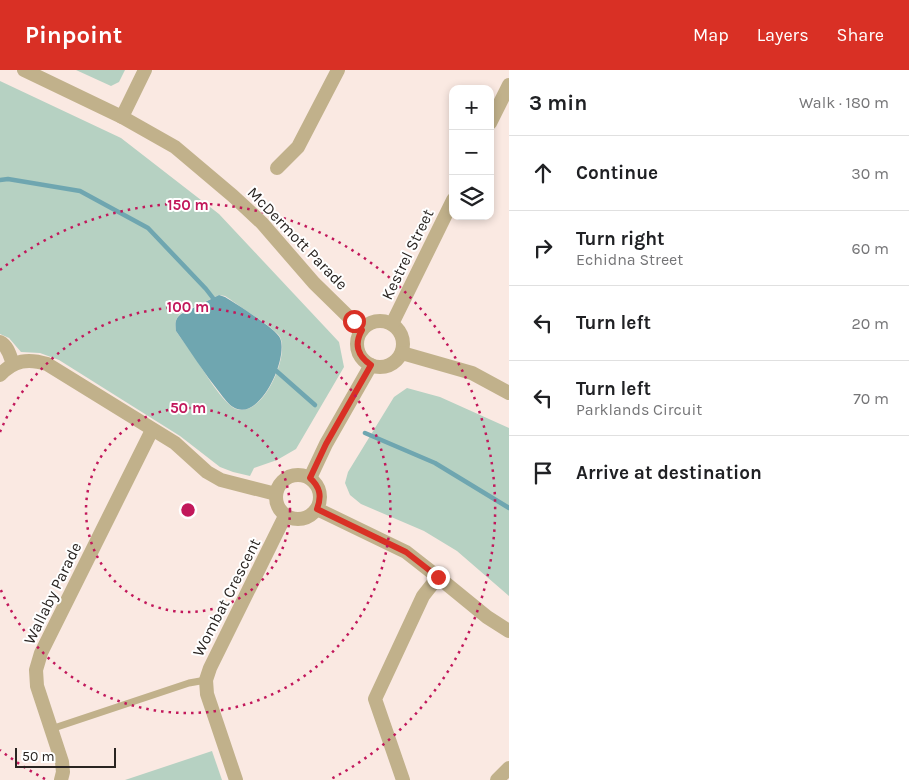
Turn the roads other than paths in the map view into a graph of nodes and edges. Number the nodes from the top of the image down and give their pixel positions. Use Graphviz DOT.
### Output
graph roads {
  1 [pos="24,70"];
  2 [pos="145,70"];
  3 [pos="338,70"];
  4 [pos="509,84"];
  5 [pos="494,115"];
  6 [pos="122,117"];
  7 [pos="277,168"];
  8 [pos="449,208"];
  9 [pos="392,324"];
  10 [pos="362,330"];
  11 [pos="0,342"];
  12 [pos="402,353"];
  13 [pos="13,364"];
  14 [pos="371,365"];
  15 [pos="0,375"];
  16 [pos="509,393"];
  17 [pos="152,430"];
  18 [pos="310,478"];
  19 [pos="276,494"];
  20 [pos="317,509"];
  21 [pos="285,516"];
  22 [pos="438,577"];
  23 [pos="509,631"];
  24 [pos="206,680"];
  25 [pos="51,730"];
  26 [pos="509,768"];
  27 [pos="61,780"];
  28 [pos="236,780"];
  29 [pos="403,780"];
  30 [pos="497,780"];
  1 -- 6 [label="street, McDermott Parade"];
  2 -- 6 [label="street"];
  3 -- 7 [label="street"];
  4 -- 5 [label="street"];
  6 -- 10 [label="street, McDermott Parade"];
  8 -- 9 [label="street, Kestrel Street"];
  9 -- 10 [label="street"];
  9 -- 12 [label="street"];
  10 -- 14 [label="street"];
  11 -- 13 [label="street"];
  12 -- 14 [label="street"];
  12 -- 16 [label="street"];
  13 -- 15 [label="street"];
  13 -- 17 [label="street"];
  14 -- 18 [label="street"];
  17 -- 19 [label="street"];
  17 -- 25 [label="street, Wallaby Parade"];
  18 -- 19 [label="street"];
  18 -- 20 [label="street"];
  19 -- 21 [label="street"];
  20 -- 21 [label="street"];
  20 -- 22 [label="street"];
  21 -- 24 [label="street, Wombat Crescent"];
  22 -- 23 [label="street"];
  22 -- 29 [label="street"];
  24 -- 25 [label="lane"];
  24 -- 28 [label="street, Wombat Crescent"];
  25 -- 27 [label="street, Wallaby Parade"];
  26 -- 30 [label="street"];
}
